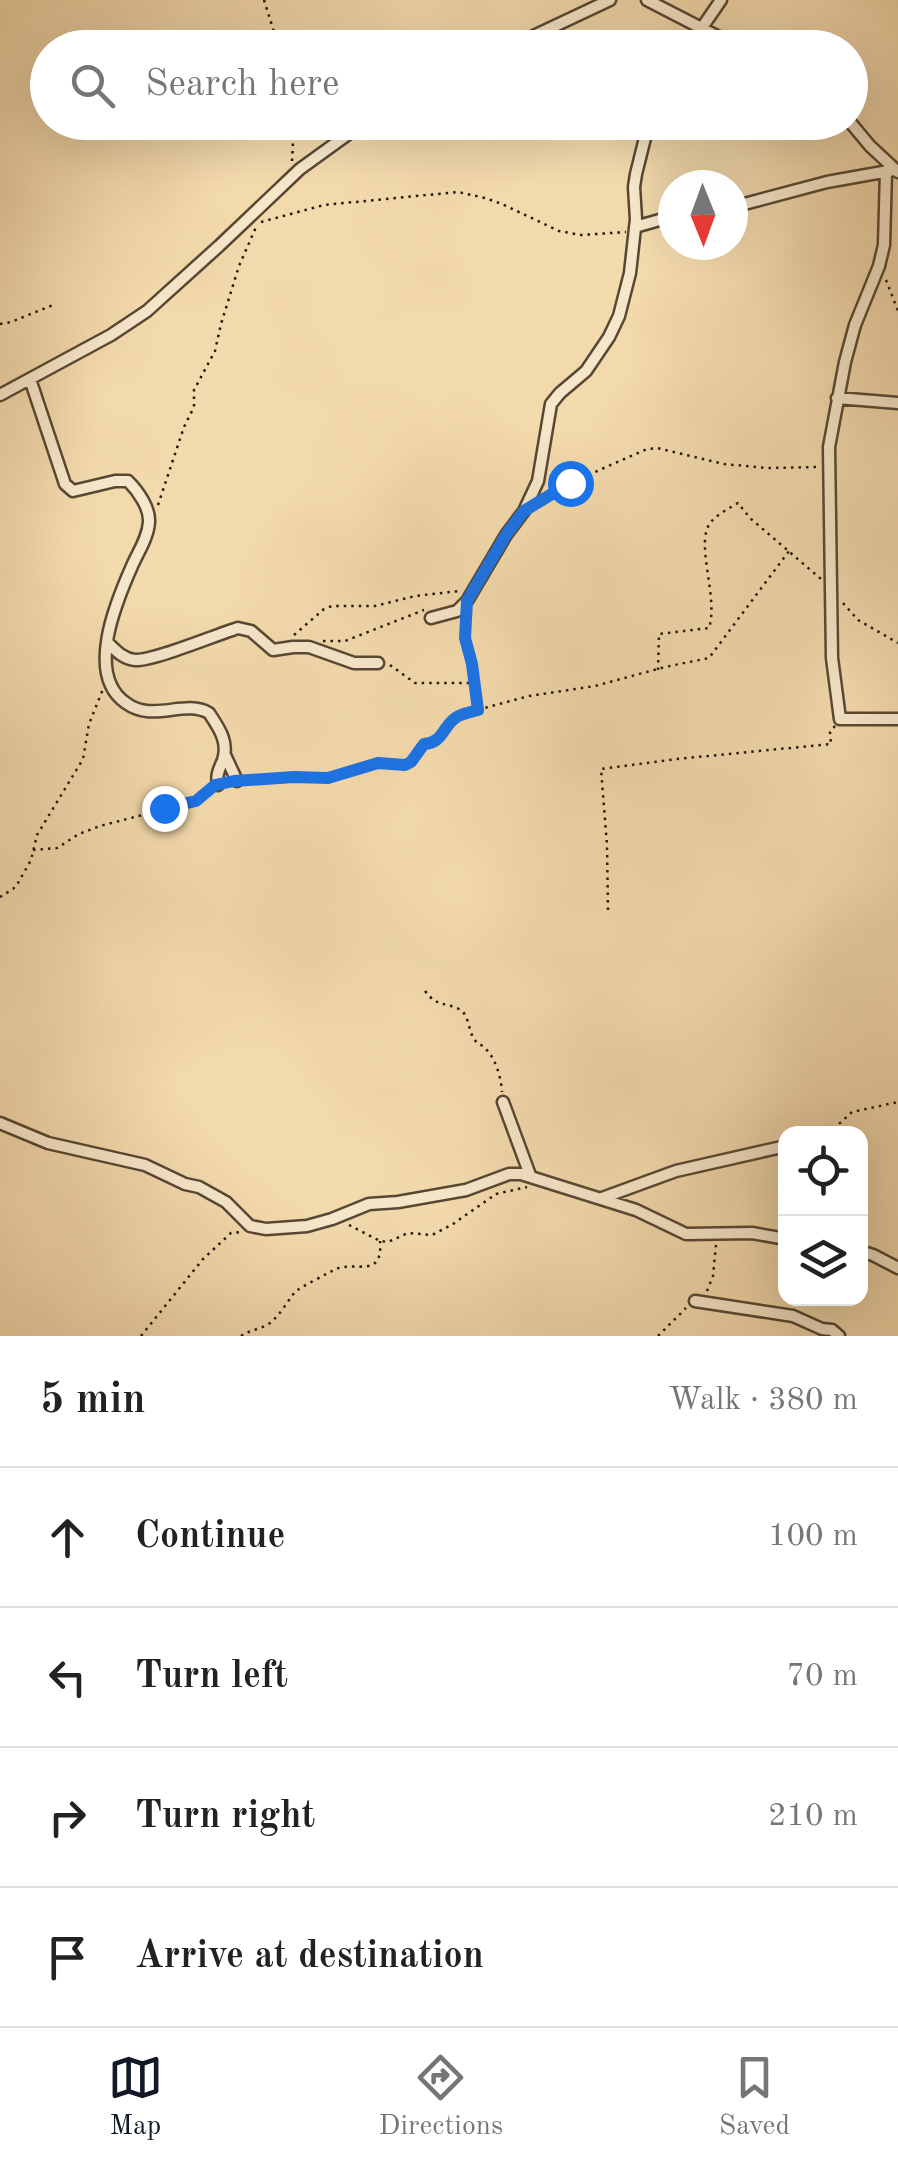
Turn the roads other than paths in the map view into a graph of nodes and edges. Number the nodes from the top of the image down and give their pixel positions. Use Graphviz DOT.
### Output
graph roads {
  1 [pos="609,0"];
  2 [pos="647,0"];
  3 [pos="722,0"];
  4 [pos="702,28"];
  5 [pos="546,30"];
  6 [pos="706,30"];
  7 [pos="340,140"];
  8 [pos="646,140"];
  9 [pos="865,140"];
  10 [pos="893,171"];
  11 [pos="748,203"];
  12 [pos="658,223"];
  13 [pos="635,228"];
  14 [pos="30,379"];
  15 [pos="0,395"];
  16 [pos="837,398"];
  17 [pos="898,403"];
  18 [pos="429,614"];
  19 [pos="108,642"];
  20 [pos="378,663"];
  21 [pos="898,718"];
  22 [pos="225,755"];
  23 [pos="237,781"];
  24 [pos="218,784"];
  25 [pos="504,1102"];
  26 [pos="0,1123"];
  27 [pos="778,1148"];
  28 [pos="530,1175"];
  29 [pos="601,1199"];
  30 [pos="778,1237"];
  31 [pos="868,1253"];
  32 [pos="898,1268"];
  33 [pos="695,1300"];
  34 [pos="839,1336"];
  1 -- 5 [label="street"];
  2 -- 4 [label="street"];
  3 -- 4 [label="street"];
  4 -- 6 [label="street"];
  7 -- 14 [label="street"];
  8 -- 13 [label="street"];
  9 -- 10 [label="street"];
  10 -- 11 [label="street"];
  10 -- 16 [label="street"];
  12 -- 13 [label="street"];
  13 -- 18 [label="street"];
  14 -- 15 [label="street"];
  14 -- 19 [label="street"];
  16 -- 17 [label="street"];
  16 -- 21 [label="street"];
  19 -- 20 [label="street"];
  19 -- 22 [label="street"];
  22 -- 23 [label="street"];
  22 -- 24 [label="street"];
  25 -- 28 [label="street"];
  26 -- 28 [label="street"];
  27 -- 29 [label="street"];
  28 -- 29 [label="street"];
  29 -- 30 [label="street"];
  31 -- 32 [label="street"];
  33 -- 34 [label="street"];
}
